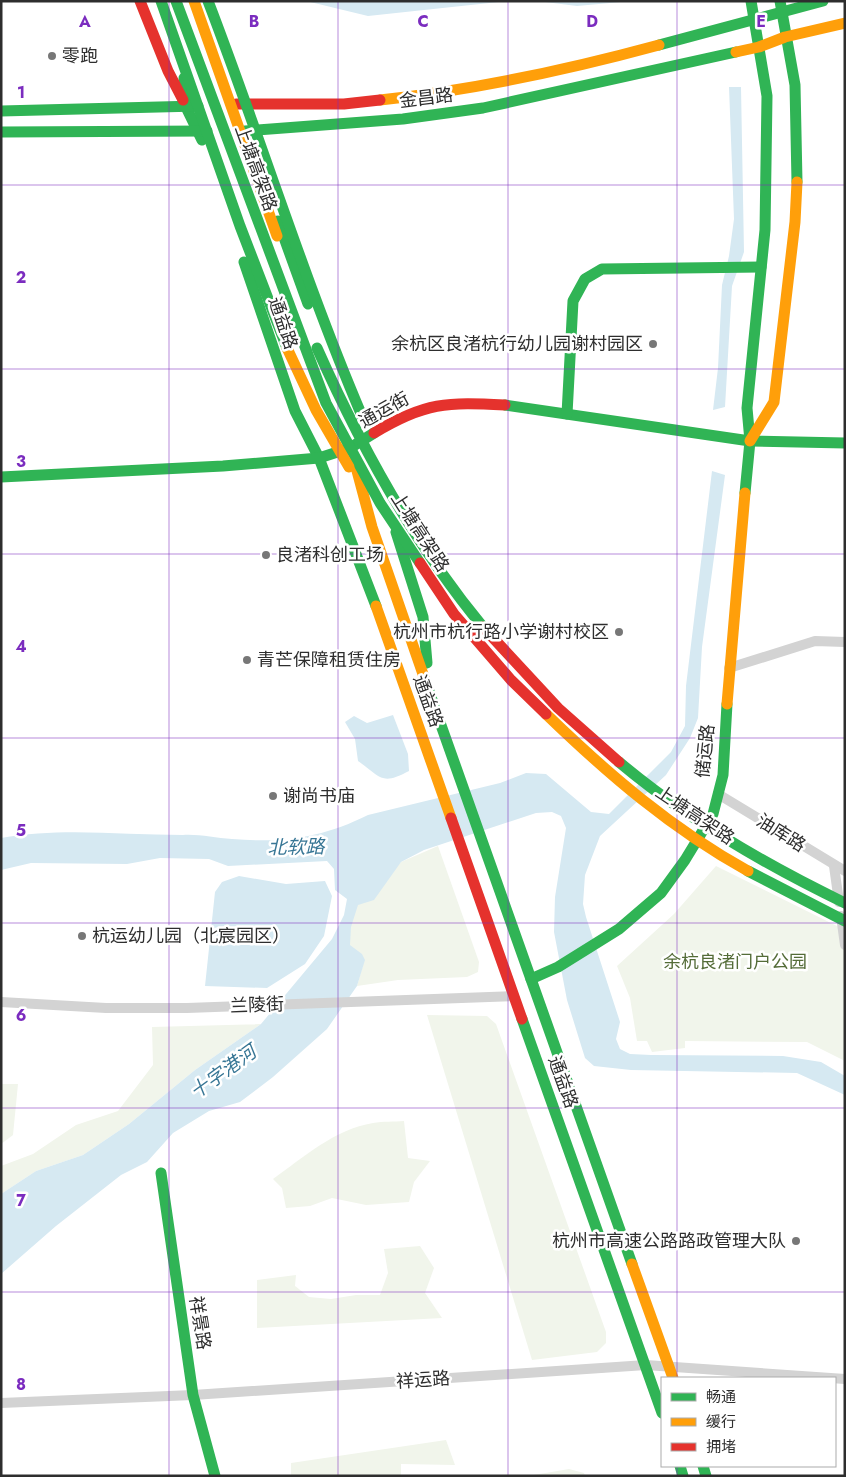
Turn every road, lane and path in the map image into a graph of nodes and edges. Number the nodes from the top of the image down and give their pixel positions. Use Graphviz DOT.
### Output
graph roads {
  1 [pos="140,1"];
  2 [pos="161,1"];
  3 [pos="166,1"];
  4 [pos="176,1"];
  5 [pos="194,1"];
  6 [pos="201,1"];
  7 [pos="208,1"];
  8 [pos="216,1"];
  9 [pos="751,1"];
  10 [pos="823,1"];
  11 [pos="781,7"];
  12 [pos="755,19"];
  13 [pos="845,23"];
  14 [pos="785,37"];
  15 [pos="759,47"];
  16 [pos="253,103"];
  17 [pos="237,104"];
  18 [pos="186,107"];
  19 [pos="1,111"];
  20 [pos="261,130"];
  21 [pos="198,131"];
  22 [pos="245,131"];
  23 [pos="1,132"];
  24 [pos="761,267"];
  25 [pos="567,414"];
  26 [pos="368,439"];
  27 [pos="750,441"];
  28 [pos="845,443"];
  29 [pos="350,448"];
  30 [pos="319,458"];
  31 [pos="1,477"];
  32 [pos="380,503"];
  33 [pos="437,568"];
  34 [pos="845,642"];
  35 [pos="729,668"];
  36 [pos="429,685"];
  37 [pos="718,794"];
  38 [pos="834,866"];
  39 [pos="845,871"];
  40 [pos="845,903"];
  41 [pos="845,920"];
  42 [pos="845,945"];
  43 [pos="531,979"];
  44 [pos="514,996"];
  45 [pos="1,1002"];
  46 [pos="161,1173"];
  47 [pos="646,1365"];
  48 [pos="668,1366"];
  49 [pos="672,1377"];
  50 [pos="830,1377"];
  51 [pos="193,1395"];
  52 [pos="1,1403"];
  53 [pos="661,1410"];
  54 [pos="215,1476"];
  1 -- 18 [label="main road"];
  2 -- 32 [label="main road, bridge"];
  3 -- 18 [label="main road, 通益路"];
  4 -- 32 [label="main road, 上塘高架路, bridge"];
  5 -- 33 [label="main road, 上塘高架路, bridge"];
  6 -- 17 [label="main road, 通益路"];
  7 -- 33 [label="main road, bridge"];
  8 -- 16 [label="main road"];
  9 -- 12 [label="main road, 储运路"];
  10 -- 11 [label="main road, 金昌路"];
  11 -- 12 [label="main road, 金昌路"];
  11 -- 14 [label="main road"];
  12 -- 15 [label="main road, 储运路"];
  12 -- 16 [label="main road, 金昌路"];
  13 -- 14 [label="main road, 金昌路"];
  14 -- 15 [label="main road, 金昌路"];
  14 -- 27 [label="main road"];
  15 -- 20 [label="main road, 金昌路"];
  15 -- 24 [label="main road, 储运路"];
  16 -- 17 [label="main road, 金昌路"];
  16 -- 20 [label="main road"];
  17 -- 18 [label="main road, 金昌路"];
  17 -- 22 [label="main road, 通益路"];
  18 -- 19 [label="main road, 金昌路"];
  18 -- 21 [label="main road, 通益路"];
  20 -- 22 [label="main road, 金昌路"];
  20 -- 26 [label="main road"];
  21 -- 22 [label="main road, 金昌路"];
  21 -- 23 [label="main road, 金昌路"];
  21 -- 30 [label="main road, 通益路"];
  22 -- 29 [label="main road, 通益路"];
  24 -- 25 [label="main road"];
  24 -- 27 [label="main road, 储运路"];
  25 -- 26 [label="main road, 通运街"];
  25 -- 27 [label="main road, 通运街"];
  26 -- 29 [label="main road, 通运街"];
  26 -- 36 [label="main road"];
  27 -- 28 [label="main road, 通运街"];
  27 -- 35 [label="main road, 储运路"];
  29 -- 30 [label="main road, 通运街"];
  29 -- 36 [label="main road, 通益路"];
  30 -- 31 [label="main road, 通运街"];
  30 -- 44 [label="main road, 通益路"];
  32 -- 41 [label="main road, 上塘高架路, bridge"];
  33 -- 40 [label="main road, 上塘高架路, bridge"];
  34 -- 35 [label="street"];
  35 -- 37 [label="main road, 储运路"];
  36 -- 43 [label="main road, 通益路"];
  37 -- 38 [label="street, 油库路"];
  37 -- 43 [label="main road, 储运路"];
  38 -- 39 [label="street, 油库路"];
  38 -- 42 [label="street"];
  43 -- 48 [label="main road, 通益路"];
  44 -- 45 [label="street, 兰陵街"];
  44 -- 47 [label="main road, 通益路"];
  46 -- 51 [label="main road, 祥景路"];
  47 -- 48 [label="street, 祥运路"];
  47 -- 51 [label="street, 祥运路"];
  47 -- 53 [label="main road, 通益路"];
  48 -- 49 [label="main road, 通益路"];
  48 -- 50 [label="street, 祥运路"];
  51 -- 52 [label="street, 祥运路"];
  51 -- 54 [label="main road, 祥景路"];
}
